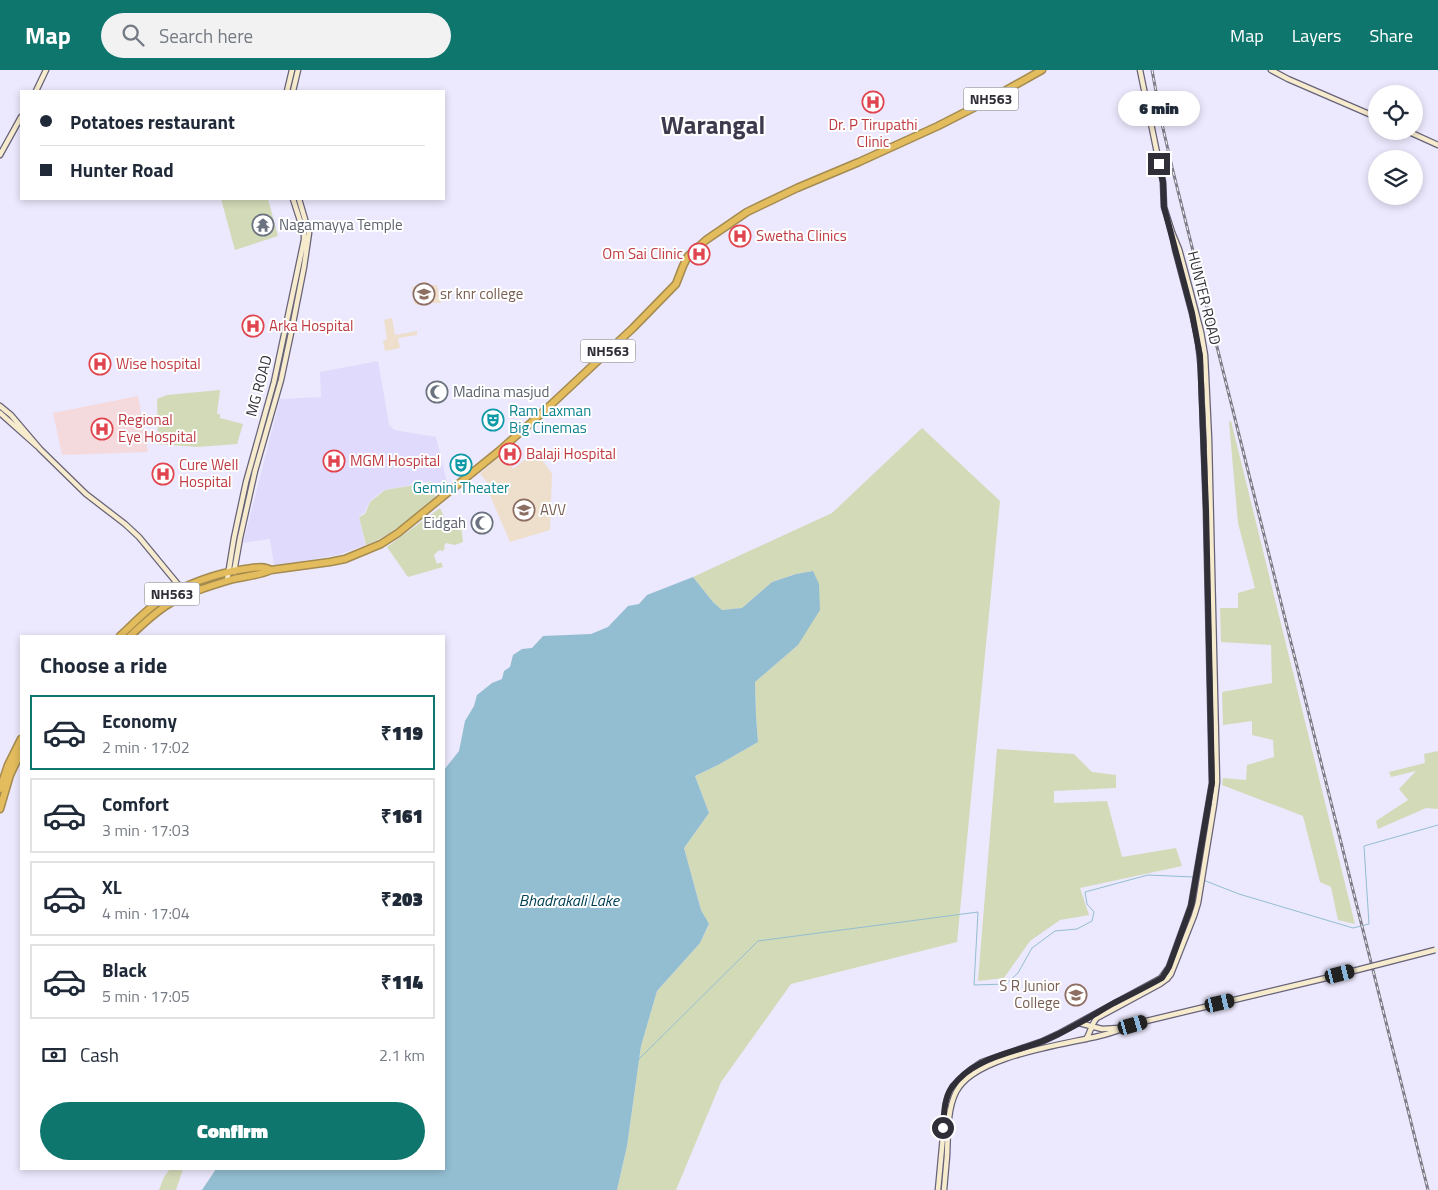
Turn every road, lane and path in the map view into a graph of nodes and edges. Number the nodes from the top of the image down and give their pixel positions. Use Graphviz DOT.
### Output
graph roads {
  1 [pos="46,70"];
  2 [pos="292,70"];
  3 [pos="298,70"];
  4 [pos="1042,70"];
  5 [pos="1140,70"];
  6 [pos="1270,70"];
  7 [pos="36,90"];
  8 [pos="287,90"];
  9 [pos="293,90"];
  10 [pos="1368,113"];
  11 [pos="20,119"];
  12 [pos="1423,138"];
  13 [pos="1438,145"];
  14 [pos="0,155"];
  15 [pos="292,200"];
  16 [pos="299,200"];
  17 [pos="0,406"];
  18 [pos="0,413"];
  19 [pos="40,449"];
  20 [pos="271,570"];
  21 [pos="231,571"];
  22 [pos="230,580"];
  23 [pos="181,588"];
  24 [pos="121,635"];
  25 [pos="131,635"];
  26 [pos="20,741"];
  27 [pos="20,754"];
  28 [pos="0,789"];
  29 [pos="0,809"];
  30 [pos="1196,896"];
  31 [pos="1437,949"];
  32 [pos="1079,1022"];
  33 [pos="1092,1027"];
  34 [pos="1123,1028"];
  35 [pos="1058,1034"];
  36 [pos="1086,1039"];
  37 [pos="1062,1044"];
  38 [pos="938,1190"];
  39 [pos="944,1190"];
  1 -- 7 [label="main road"];
  2 -- 8 [label="main road"];
  3 -- 9 [label="main road"];
  4 -- 20 [label="highway, NH563"];
  5 -- 30 [label="main road, HUNTER ROAD"];
  6 -- 10 [label="main road"];
  11 -- 14 [label="main road"];
  12 -- 13 [label="main road"];
  15 -- 21 [label="main road, MG ROAD"];
  16 -- 21 [label="main road, MG ROAD"];
  17 -- 19 [label="main road"];
  18 -- 19 [label="main road"];
  19 -- 23 [label="main road"];
  20 -- 21 [label="highway, NH563"];
  20 -- 22 [label="highway, NH563"];
  21 -- 22 [label="main road, MG ROAD"];
  21 -- 23 [label="highway, NH563"];
  22 -- 25 [label="highway, NH563"];
  23 -- 24 [label="highway, NH563"];
  26 -- 28 [label="highway"];
  27 -- 29 [label="highway"];
  30 -- 32 [label="main road, HUNTER ROAD"];
  30 -- 33 [label="main road, HUNTER ROAD"];
  31 -- 34 [label="main road, bridge"];
  32 -- 33 [label="main road"];
  32 -- 35 [label="main road, HUNTER ROAD"];
  33 -- 34 [label="main road"];
  33 -- 36 [label="main road, HUNTER ROAD"];
  34 -- 36 [label="main road"];
  35 -- 37 [label="main road"];
  35 -- 38 [label="main road, HUNTER ROAD"];
  36 -- 37 [label="main road"];
  37 -- 39 [label="main road"];
}
